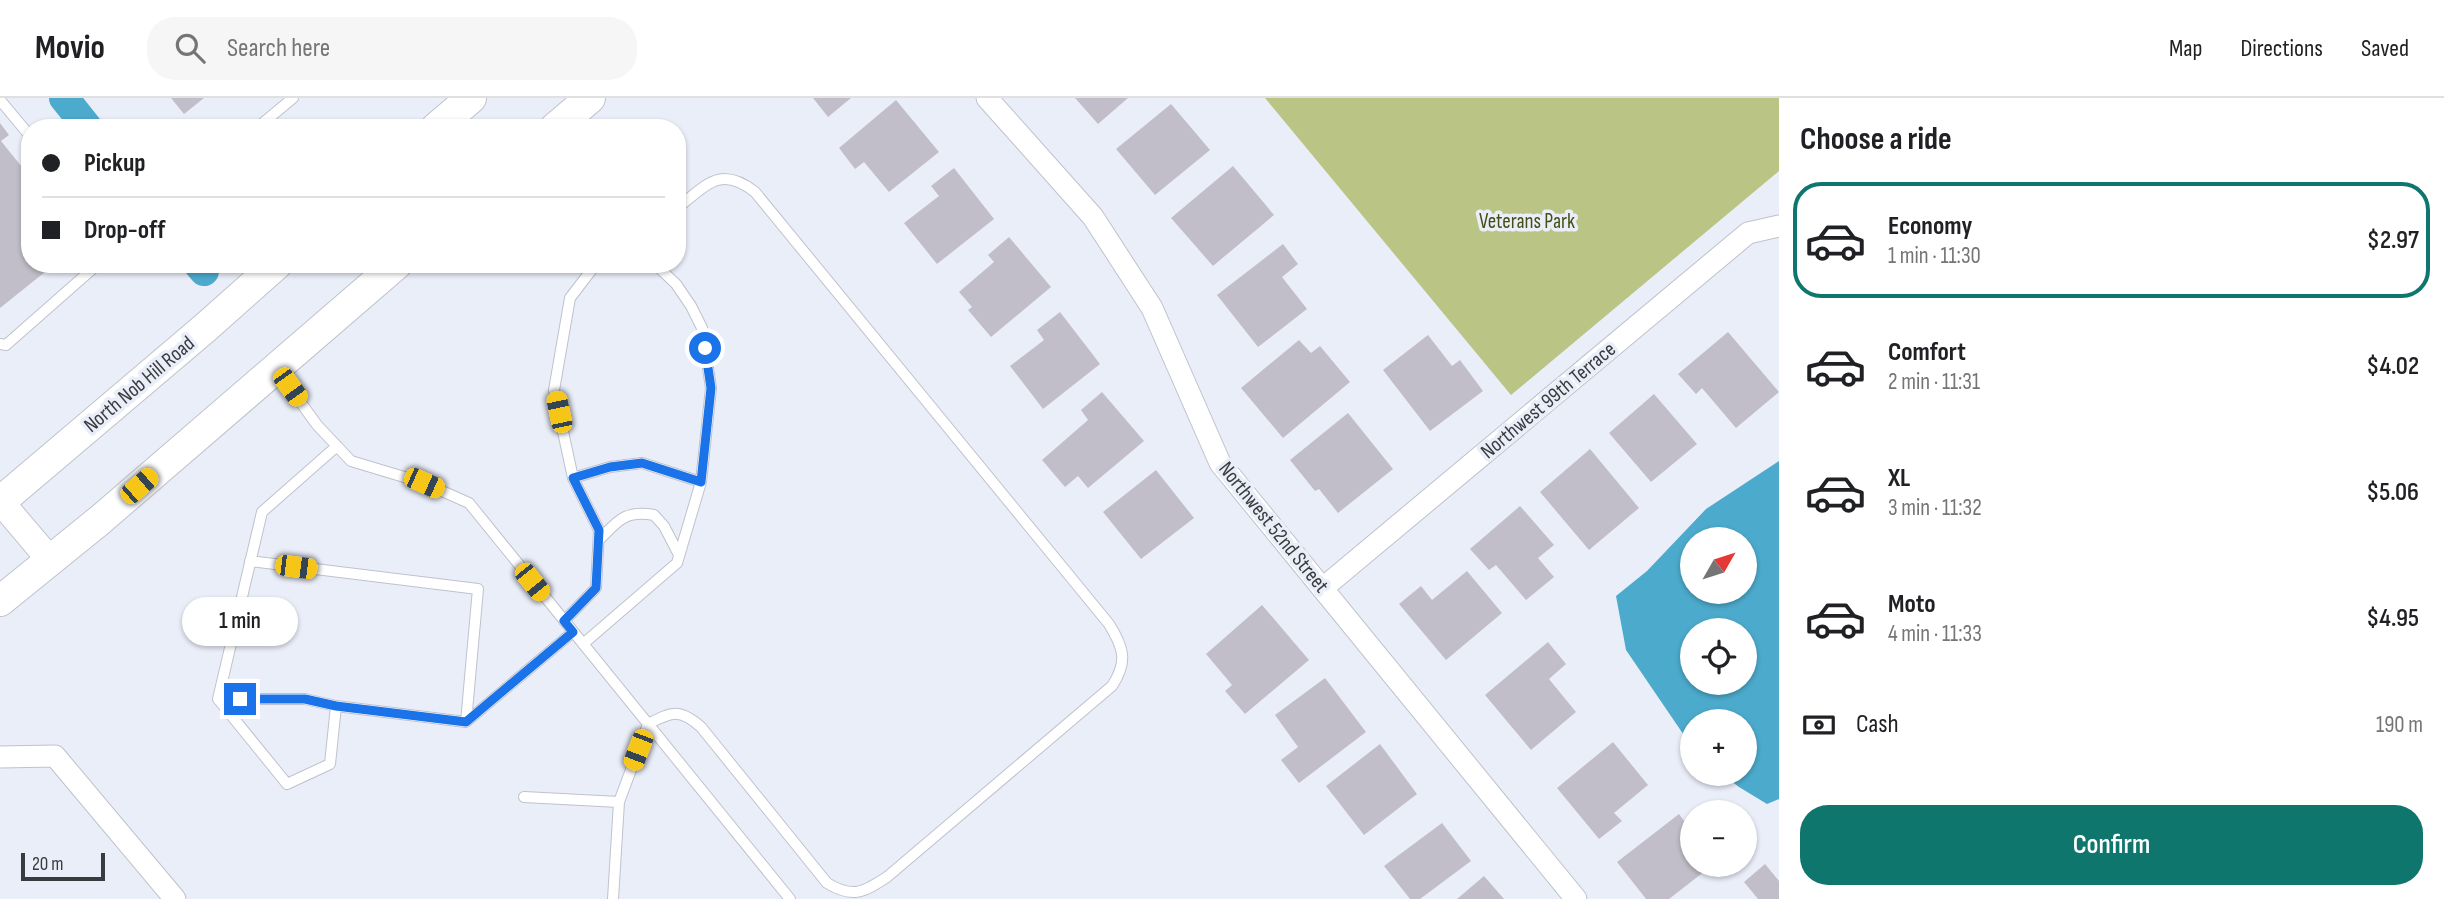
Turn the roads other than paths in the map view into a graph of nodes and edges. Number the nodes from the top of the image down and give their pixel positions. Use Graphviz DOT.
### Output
graph roads {
  1 [pos="293,98"];
  2 [pos="471,98"];
  3 [pos="590,98"];
  4 [pos="987,98"];
  5 [pos="0,100"];
  6 [pos="268,119"];
  7 [pos="446,119"];
  8 [pos="566,119"];
  9 [pos="21,125"];
  10 [pos="686,201"];
  11 [pos="1779,226"];
  12 [pos="88,273"];
  13 [pos="267,273"];
  14 [pos="387,273"];
  15 [pos="589,273"];
  16 [pos="664,273"];
  17 [pos="0,344"];
  18 [pos="276,368"];
  19 [pos="337,446"];
  20 [pos="573,478"];
  21 [pos="701,482"];
  22 [pos="0,502"];
  23 [pos="599,540"];
  24 [pos="679,555"];
  25 [pos="51,561"];
  26 [pos="250,561"];
  27 [pos="1323,587"];
  28 [pos="0,601"];
  29 [pos="564,621"];
  30 [pos="573,632"];
  31 [pos="583,644"];
  32 [pos="218,698"];
  33 [pos="336,706"];
  34 [pos="466,722"];
  35 [pos="648,724"];
  36 [pos="0,757"];
  37 [pos="524,797"];
  38 [pos="619,802"];
  39 [pos="784,897"];
  40 [pos="175,899"];
  41 [pos="613,899"];
  42 [pos="1576,899"];
  1 -- 6 [label="lane"];
  2 -- 7 [label="main road"];
  3 -- 8 [label="main road"];
  4 -- 27 [label="street, Northwest 52nd Street"];
  5 -- 9 [label="lane"];
  10 -- 35 [label="lane"];
  11 -- 27 [label="street, Northwest 99th Terrace"];
  12 -- 17 [label="lane"];
  13 -- 22 [label="main road, North Nob Hill Road"];
  14 -- 18 [label="main road"];
  15 -- 20 [label="lane"];
  16 -- 21 [label="lane"];
  18 -- 19 [label="lane"];
  18 -- 25 [label="main road"];
  19 -- 26 [label="lane"];
  19 -- 29 [label="lane"];
  20 -- 21 [label="lane"];
  20 -- 23 [label="lane"];
  21 -- 24 [label="lane"];
  22 -- 25 [label="street"];
  23 -- 24 [label="lane"];
  23 -- 29 [label="lane"];
  24 -- 31 [label="lane"];
  25 -- 28 [label="main road"];
  26 -- 32 [label="lane"];
  26 -- 34 [label="lane"];
  27 -- 42 [label="street, Northwest 52nd Street"];
  29 -- 30 [label="lane"];
  30 -- 31 [label="lane"];
  30 -- 34 [label="lane"];
  31 -- 35 [label="lane"];
  32 -- 33 [label="lane"];
  32 -- 33 [label="lane"];
  33 -- 34 [label="lane"];
  35 -- 38 [label="lane"];
  35 -- 39 [label="lane"];
  36 -- 40 [label="street"];
  37 -- 38 [label="lane"];
  38 -- 41 [label="lane"];
}
